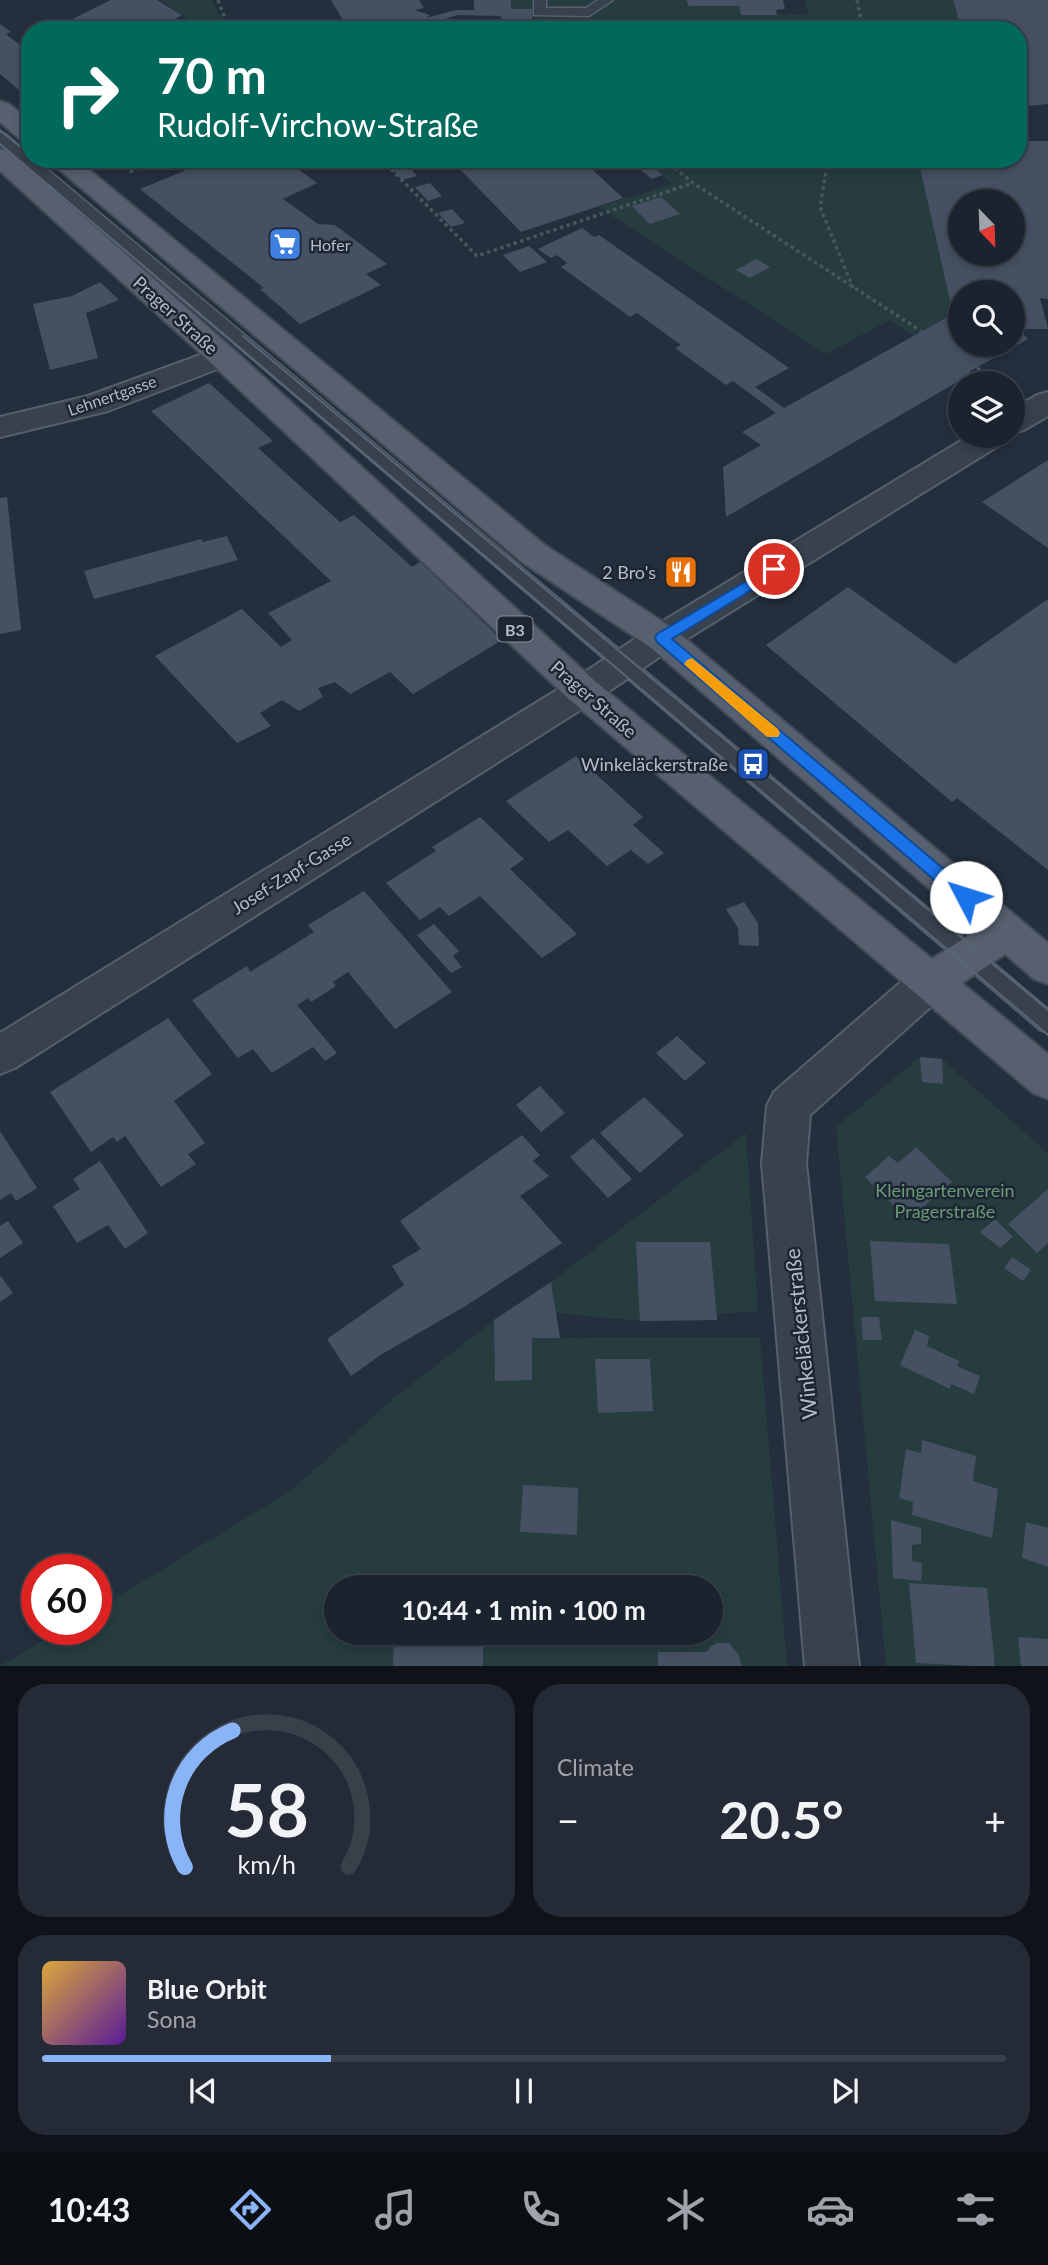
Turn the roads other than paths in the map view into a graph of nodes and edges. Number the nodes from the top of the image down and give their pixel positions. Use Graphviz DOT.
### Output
graph roads {
  1 [pos="541,0"];
  2 [pos="607,0"];
  3 [pos="0,109"];
  4 [pos="21,126"];
  5 [pos="0,137"];
  6 [pos="21,155"];
  7 [pos="0,158"];
  8 [pos="37,168"];
  9 [pos="71,168"];
  10 [pos="222,356"];
  11 [pos="1048,402"];
  12 [pos="1025,416"];
  13 [pos="0,427"];
  14 [pos="972,448"];
  15 [pos="662,638"];
  16 [pos="623,663"];
  17 [pos="583,691"];
  18 [pos="1006,932"];
  19 [pos="969,956"];
  20 [pos="1048,967"];
  21 [pos="931,981"];
  22 [pos="1048,1023"];
  23 [pos="0,1055"];
  24 [pos="1048,1080"];
  25 [pos="832,1666"];
  1 -- 2 [label="lane"];
  3 -- 4 [label="main road"];
  5 -- 6 [label="lane"];
  7 -- 10 [label="main road, Prager Straße / B3"];
  8 -- 16 [label="lane"];
  9 -- 15 [label="main road"];
  10 -- 13 [label="street, Lehnertgasse"];
  10 -- 17 [label="main road, Prager Straße / B3"];
  11 -- 12 [label="street"];
  14 -- 15 [label="street, Josef-Zapf-Gasse"];
  15 -- 16 [label="street, Josef-Zapf-Gasse"];
  15 -- 18 [label="main road"];
  16 -- 17 [label="street, Josef-Zapf-Gasse"];
  16 -- 19 [label="lane"];
  17 -- 21 [label="main road, Prager Straße / B3"];
  17 -- 23 [label="street, Josef-Zapf-Gasse"];
  18 -- 19 [label="main road"];
  18 -- 20 [label="main road"];
  19 -- 21 [label="main road"];
  19 -- 22 [label="lane"];
  21 -- 24 [label="main road, Prager Straße / B3"];
  21 -- 25 [label="street, Winkeläckerstraße"];
}
